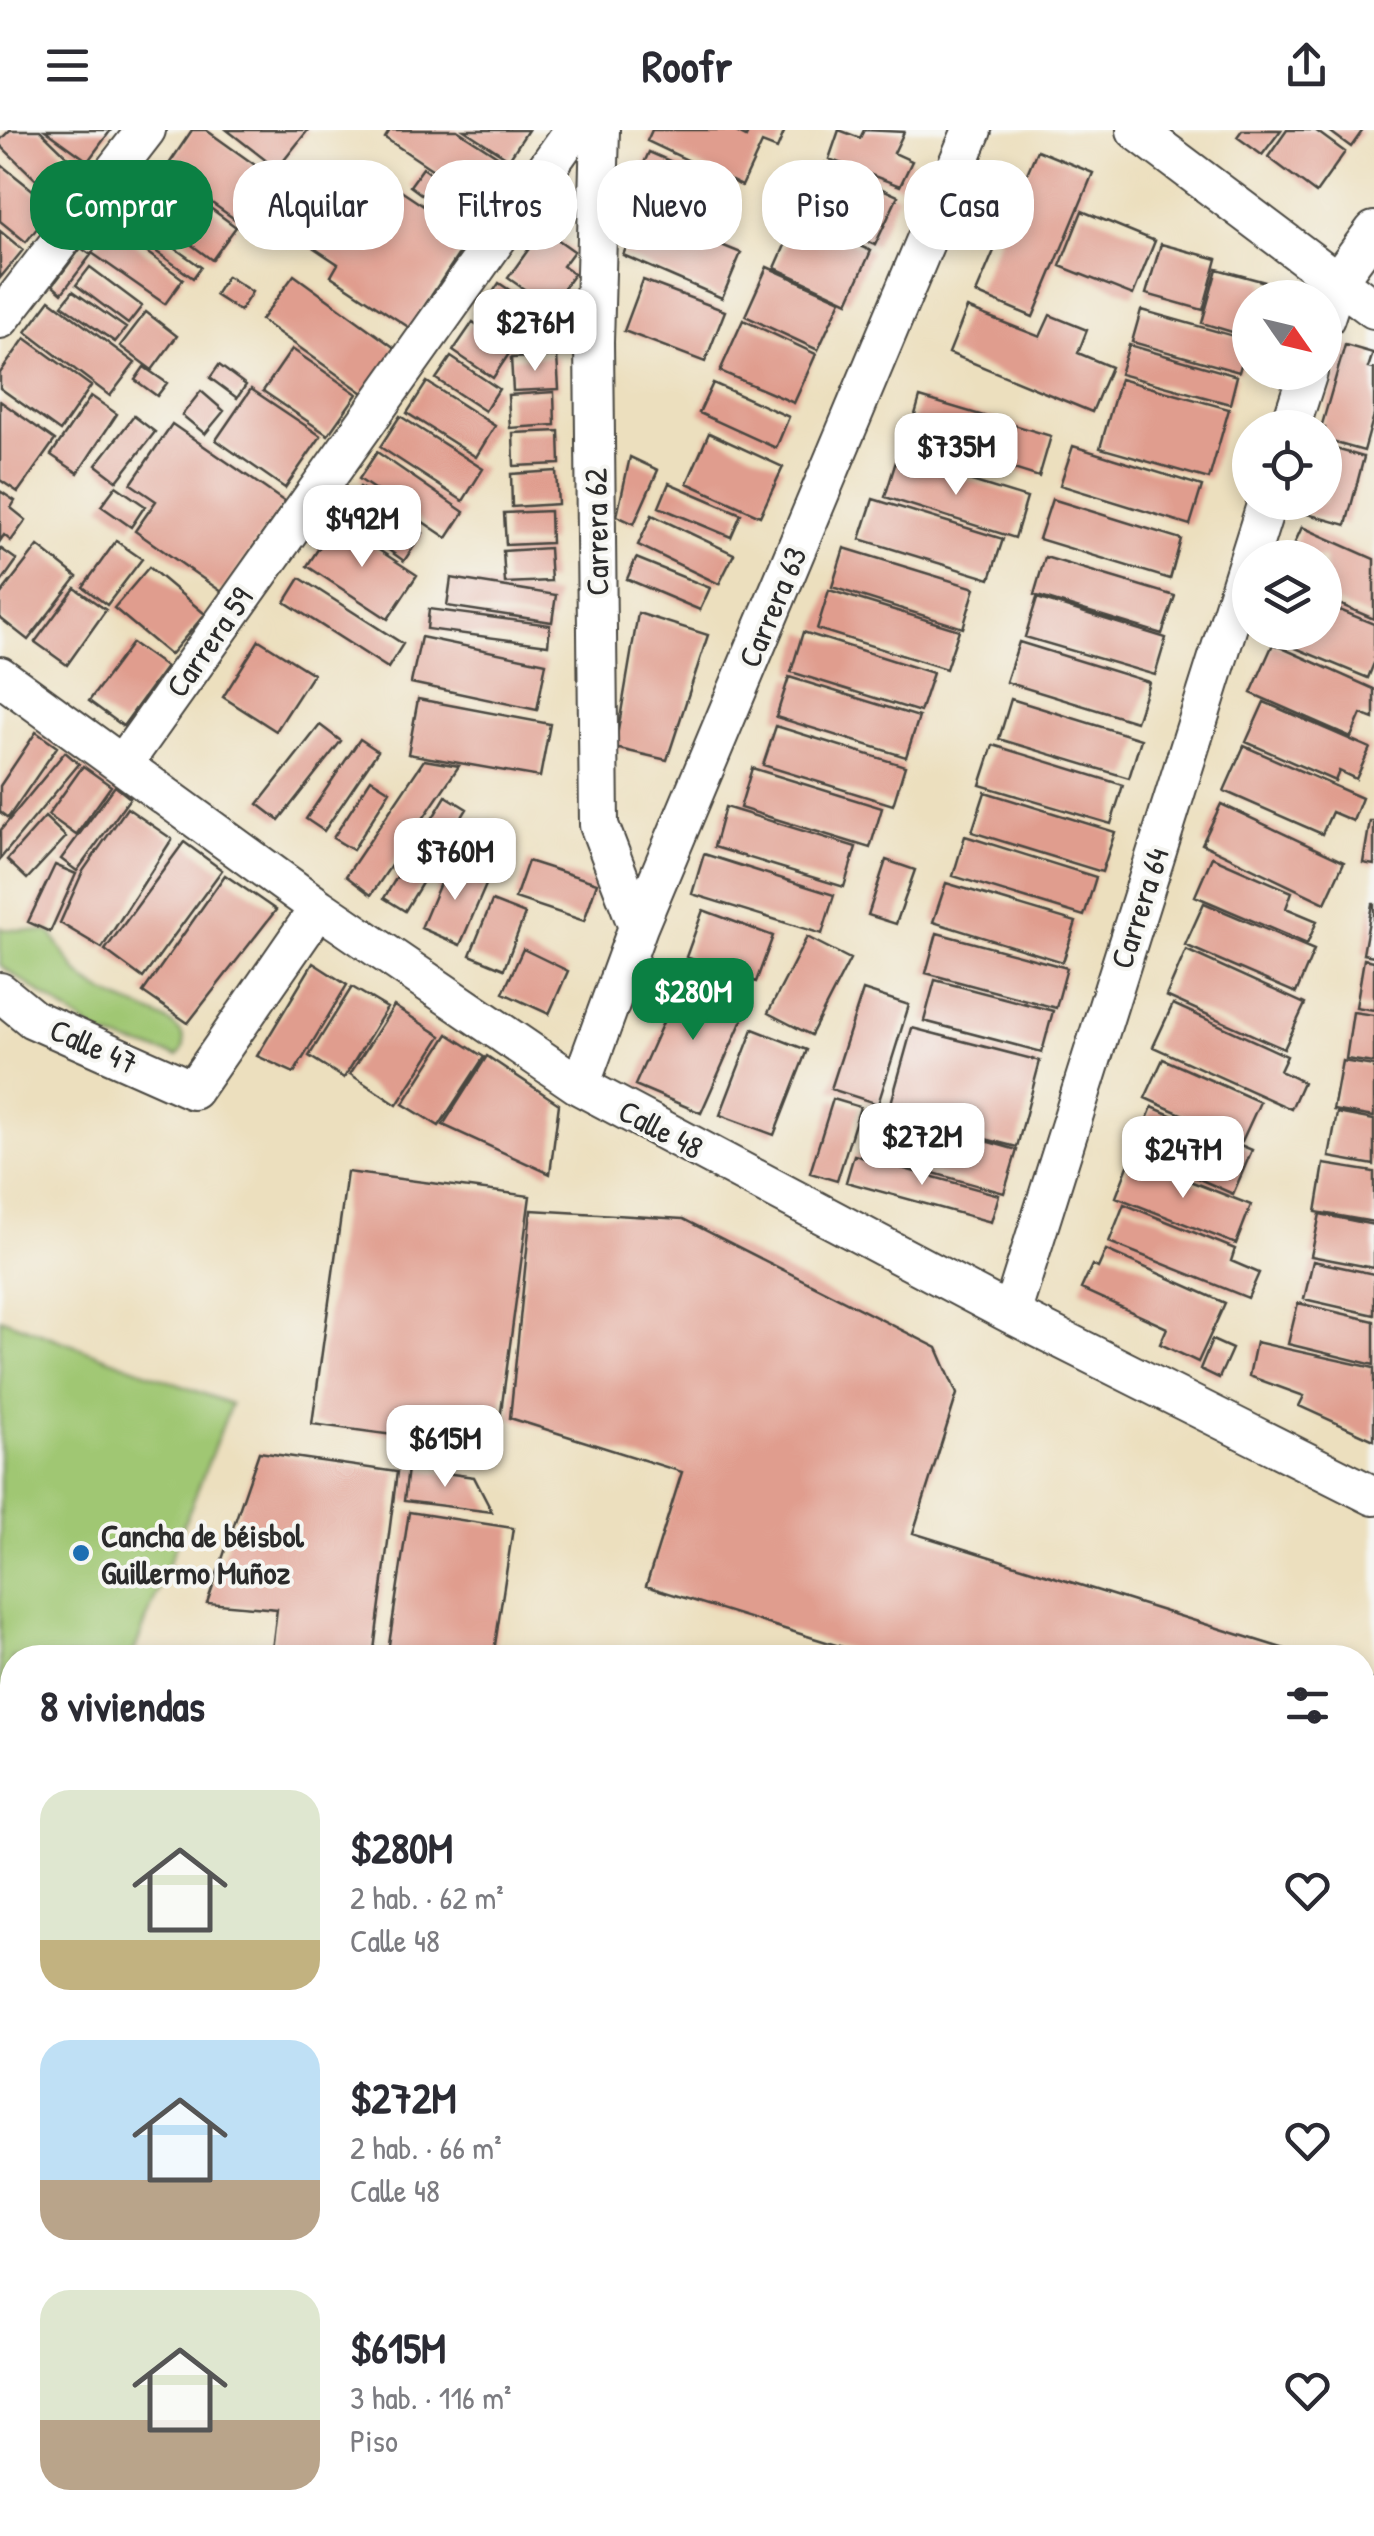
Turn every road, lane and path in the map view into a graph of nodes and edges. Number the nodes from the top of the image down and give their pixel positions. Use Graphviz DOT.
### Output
graph roads {
  1 [pos="146,130"];
  2 [pos="574,130"];
  3 [pos="600,130"];
  4 [pos="972,130"];
  5 [pos="1136,130"];
  6 [pos="1374,232"];
  7 [pos="1335,280"];
  8 [pos="1337,280"];
  9 [pos="1342,286"];
  10 [pos="1374,310"];
  11 [pos="0,318"];
  12 [pos="1261,520"];
  13 [pos="0,676"];
  14 [pos="123,764"];
  15 [pos="319,908"];
  16 [pos="638,927"];
  17 [pos="0,992"];
  18 [pos="580,1086"];
  19 [pos="1011,1314"];
  20 [pos="1374,1496"];
  1 -- 11 [label="street"];
  2 -- 14 [label="street, Carrera 59"];
  3 -- 16 [label="street, Carrera 62"];
  4 -- 16 [label="street, Carrera 63"];
  5 -- 7 [label="street"];
  6 -- 8 [label="street"];
  9 -- 10 [label="street"];
  12 -- 19 [label="street, Carrera 64"];
  13 -- 14 [label="street, Calle 48"];
  14 -- 15 [label="street, Calle 48"];
  15 -- 17 [label="street, Calle 47"];
  15 -- 18 [label="street, Calle 48"];
  16 -- 18 [label="street, Carrera 63"];
  18 -- 19 [label="street, Calle 48"];
  19 -- 20 [label="street, Calle 48"];
}
